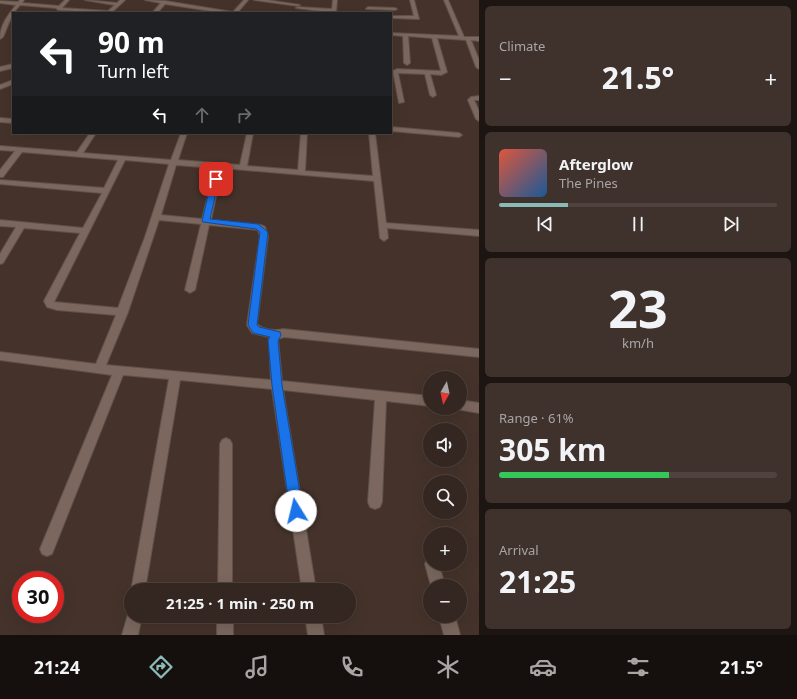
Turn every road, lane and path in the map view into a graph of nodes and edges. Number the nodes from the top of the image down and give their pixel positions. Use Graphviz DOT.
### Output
graph roads {
  1 [pos="67,0"];
  2 [pos="87,0"];
  3 [pos="123,0"];
  4 [pos="147,0"];
  5 [pos="246,0"];
  6 [pos="256,0"];
  7 [pos="334,0"];
  8 [pos="367,0"];
  9 [pos="412,0"];
  10 [pos="446,0"];
  11 [pos="0,2"];
  12 [pos="21,2"];
  13 [pos="168,2"];
  14 [pos="118,4"];
  15 [pos="48,6"];
  16 [pos="186,6"];
  17 [pos="60,7"];
  18 [pos="298,7"];
  19 [pos="369,10"];
  20 [pos="207,11"];
  21 [pos="12,12"];
  22 [pos="12,12"];
  23 [pos="46,12"];
  24 [pos="94,12"];
  25 [pos="155,12"];
  26 [pos="181,12"];
  27 [pos="220,12"];
  28 [pos="234,12"];
  29 [pos="334,12"];
  30 [pos="394,17"];
  31 [pos="392,34"];
  32 [pos="405,36"];
  33 [pos="0,37"];
  34 [pos="434,37"];
  35 [pos="462,38"];
  36 [pos="468,39"];
  37 [pos="479,39"];
  38 [pos="407,63"];
  39 [pos="12,66"];
  40 [pos="479,67"];
  41 [pos="0,69"];
  42 [pos="427,72"];
  43 [pos="12,82"];
  44 [pos="392,85"];
  45 [pos="398,85"];
  46 [pos="0,87"];
  47 [pos="433,95"];
  48 [pos="479,98"];
  49 [pos="402,102"];
  50 [pos="11,119"];
  51 [pos="479,119"];
  52 [pos="0,120"];
  53 [pos="392,129"];
  54 [pos="93,134"];
  55 [pos="184,134"];
  56 [pos="250,134"];
  57 [pos="304,134"];
  58 [pos="372,134"];
  59 [pos="459,135"];
  60 [pos="0,148"];
  61 [pos="20,150"];
  62 [pos="79,154"];
  63 [pos="123,158"];
  64 [pos="173,161"];
  65 [pos="219,166"];
  66 [pos="243,168"];
  67 [pos="300,173"];
  68 [pos="0,175"];
  69 [pos="378,179"];
  70 [pos="0,182"];
  71 [pos="107,191"];
  72 [pos="156,217"];
  73 [pos="206,221"];
  74 [pos="0,223"];
  75 [pos="22,225"];
  76 [pos="382,225"];
  77 [pos="85,231"];
  78 [pos="479,233"];
  79 [pos="384,238"];
  80 [pos="0,261"];
  81 [pos="190,290"];
  82 [pos="123,312"];
  83 [pos="277,335"];
  84 [pos="479,354"];
  85 [pos="0,356"];
  86 [pos="99,369"];
  87 [pos="119,371"];
  88 [pos="175,376"];
  89 [pos="277,385"];
  90 [pos="381,396"];
  91 [pos="423,399"];
  92 [pos="467,406"];
  93 [pos="479,408"];
  94 [pos="226,444"];
  95 [pos="375,502"];
  96 [pos="47,549"];
  97 [pos="139,583"];
  98 [pos="225,583"];
  99 [pos="308,583"];
  100 [pos="133,623"];
  101 [pos="225,623"];
  102 [pos="314,623"];
  103 [pos="449,623"];
  104 [pos="130,635"];
  105 [pos="225,635"];
  106 [pos="316,635"];
  107 [pos="452,635"];
  1 -- 17 [label="street"];
  2 -- 14 [label="street"];
  3 -- 14 [label="street"];
  4 -- 13 [label="street"];
  5 -- 28 [label="street"];
  6 -- 18 [label="street"];
  7 -- 29 [label="street"];
  8 -- 19 [label="street"];
  9 -- 30 [label="street"];
  10 -- 35 [label="street"];
  11 -- 12 [label="street"];
  12 -- 15 [label="street"];
  12 -- 21 [label="street"];
  13 -- 16 [label="street"];
  13 -- 25 [label="street"];
  14 -- 24 [label="street"];
  15 -- 17 [label="street"];
  15 -- 23 [label="street"];
  16 -- 20 [label="street"];
  16 -- 26 [label="street"];
  17 -- 24 [label="street"];
  18 -- 29 [label="street"];
  19 -- 30 [label="street"];
  20 -- 27 [label="street"];
  22 -- 33 [label="street"];
  31 -- 32 [label="street"];
  32 -- 34 [label="street"];
  32 -- 38 [label="street"];
  34 -- 35 [label="street"];
  34 -- 42 [label="street"];
  35 -- 36 [label="street"];
  36 -- 37 [label="street"];
  36 -- 40 [label="street"];
  39 -- 41 [label="street"];
  42 -- 45 [label="street"];
  42 -- 47 [label="street"];
  43 -- 46 [label="street"];
  44 -- 45 [label="street"];
  45 -- 49 [label="street"];
  48 -- 51 [label="street"];
  50 -- 52 [label="street"];
  53 -- 59 [label="street"];
  54 -- 62 [label="street"];
  55 -- 64 [label="street"];
  56 -- 66 [label="street"];
  57 -- 67 [label="street"];
  58 -- 69 [label="street"];
  60 -- 61 [label="street"];
  61 -- 62 [label="street"];
  61 -- 68 [label="street"];
  62 -- 63 [label="street"];
  63 -- 64 [label="street"];
  63 -- 71 [label="street"];
  64 -- 65 [label="street"];
  64 -- 72 [label="street"];
  65 -- 66 [label="street"];
  65 -- 73 [label="street"];
  66 -- 67 [label="street"];
  67 -- 69 [label="street"];
  69 -- 76 [label="street"];
  70 -- 71 [label="street"];
  71 -- 77 [label="street"];
  72 -- 73 [label="street"];
  72 -- 82 [label="street"];
  73 -- 81 [label="street"];
  73 -- 83 [label="street"];
  74 -- 75 [label="street"];
  75 -- 77 [label="street"];
  75 -- 80 [label="street"];
  76 -- 78 [label="street"];
  76 -- 79 [label="street"];
  77 -- 82 [label="street"];
  82 -- 86 [label="street"];
  83 -- 84 [label="street"];
  83 -- 89 [label="street"];
  85 -- 86 [label="street"];
  86 -- 87 [label="street"];
  87 -- 88 [label="street"];
  87 -- 96 [label="street"];
  88 -- 89 [label="street"];
  88 -- 97 [label="street"];
  89 -- 90 [label="street"];
  89 -- 99 [label="street"];
  90 -- 91 [label="street"];
  90 -- 95 [label="street"];
  92 -- 93 [label="street"];
  94 -- 98 [label="street"];
  100 -- 104 [label="street"];
  101 -- 105 [label="street"];
  102 -- 106 [label="street"];
  103 -- 107 [label="street"];
}
